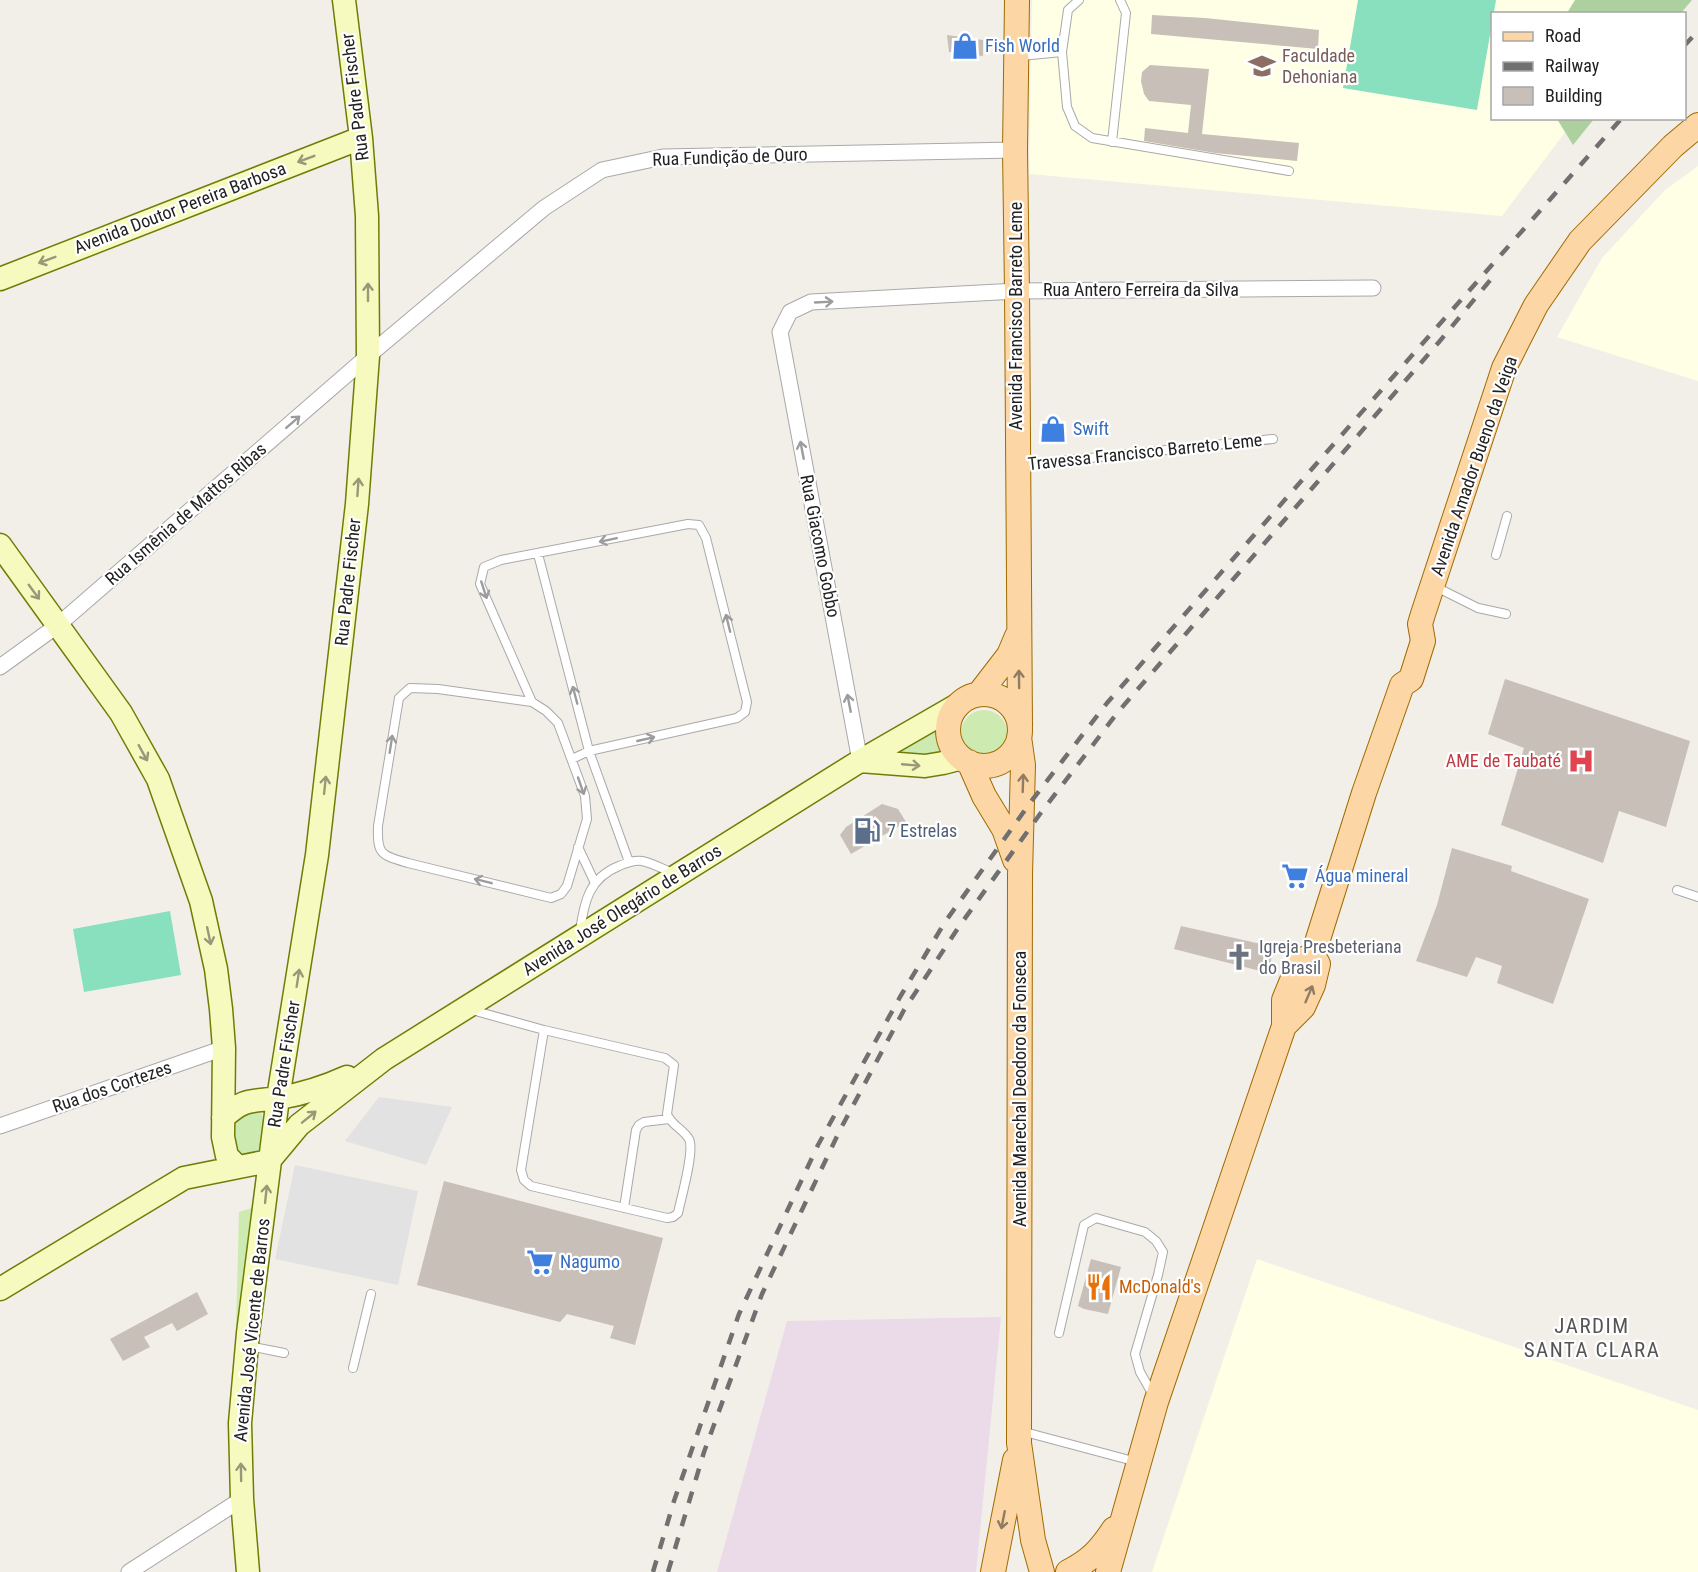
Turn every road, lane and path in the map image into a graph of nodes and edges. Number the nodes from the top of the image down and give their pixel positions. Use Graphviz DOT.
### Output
graph roads {
  1 [pos="344,0"];
  2 [pos="1017,0"];
  3 [pos="1079,0"];
  4 [pos="1120,0"];
  5 [pos="1062,52"];
  6 [pos="1016,56"];
  7 [pos="1698,125"];
  8 [pos="1698,130"];
  9 [pos="361,138"];
  10 [pos="1112,142"];
  11 [pos="1673,146"];
  12 [pos="1015,150"];
  13 [pos="1289,171"];
  14 [pos="0,279"];
  15 [pos="1374,288"];
  16 [pos="1017,291"];
  17 [pos="780,332"];
  18 [pos="368,356"];
  19 [pos="1273,439"];
  20 [pos="1018,465"];
  21 [pos="1507,516"];
  22 [pos="0,545"];
  23 [pos="538,554"];
  24 [pos="1496,555"];
  25 [pos="1432,585"];
  26 [pos="1506,614"];
  27 [pos="58,625"];
  28 [pos="1018,633"];
  29 [pos="0,667"];
  30 [pos="969,699"];
  31 [pos="532,702"];
  32 [pos="1019,731"];
  33 [pos="589,751"];
  34 [pos="572,759"];
  35 [pos="965,760"];
  36 [pos="860,761"];
  37 [pos="578,847"];
  38 [pos="629,862"];
  39 [pos="1020,874"];
  40 [pos="677,875"];
  41 [pos="594,883"];
  42 [pos="1677,890"];
  43 [pos="1698,897"];
  44 [pos="579,937"];
  45 [pos="465,1008"];
  46 [pos="544,1030"];
  47 [pos="224,1048"];
  48 [pos="384,1059"];
  49 [pos="278,1098"];
  50 [pos="223,1118"];
  51 [pos="669,1119"];
  52 [pos="0,1125"];
  53 [pos="269,1161"];
  54 [pos="238,1167"];
  55 [pos="624,1208"];
  56 [pos="0,1289"];
  57 [pos="371,1294"];
  58 [pos="1059,1333"];
  59 [pos="247,1346"];
  60 [pos="284,1353"];
  61 [pos="353,1368"];
  62 [pos="1156,1402"];
  63 [pos="1019,1436"];
  64 [pos="1139,1462"];
  65 [pos="242,1499"];
  66 [pos="1124,1514"];
  67 [pos="130,1572"];
  68 [pos="248,1572"];
  69 [pos="993,1572"];
  70 [pos="1042,1572"];
  71 [pos="1068,1572"];
  72 [pos="1108,1572"];
  1 -- 9 [label="main road, Rua Padre Fischer"];
  2 -- 6 [label="main road, Avenida Francisco Barreto Leme"];
  3 -- 5 [label="lane"];
  4 -- 10 [label="lane"];
  5 -- 6 [label="lane"];
  5 -- 10 [label="lane"];
  6 -- 12 [label="main road, Avenida Francisco Barreto Leme"];
  7 -- 11 [label="main road, Avenida Amador Bueno da Veiga"];
  8 -- 11 [label="main road, Avenida Amador Bueno da Veiga"];
  9 -- 14 [label="main road, Avenida Doutor Pereira Barbosa, one-way"];
  18 -- 9 [label="main road, Rua Padre Fischer, one-way"];
  10 -- 13 [label="lane"];
  11 -- 25 [label="main road, Avenida Amador Bueno da Veiga"];
  12 -- 16 [label="main road, Avenida Francisco Barreto Leme"];
  12 -- 18 [label="street, Rua Fundição de Ouro"];
  15 -- 16 [label="street, Rua Antero Ferreira da Silva"];
  17 -- 16 [label="street, Rua Antero Ferreira da Silva, one-way"];
  16 -- 20 [label="main road, Avenida Francisco Barreto Leme"];
  36 -- 17 [label="street, Rua Giacomo Gobbo, one-way"];
  27 -- 18 [label="street, Rua Ismênia de Mattos Ribas, one-way"];
  49 -- 18 [label="main road, Rua Padre Fischer, one-way"];
  19 -- 20 [label="lane, Travessa Francisco Barreto Leme"];
  20 -- 28 [label="main road, Avenida Francisco Barreto Leme"];
  21 -- 24 [label="lane"];
  22 -- 27 [label="main road, one-way"];
  23 -- 31 [label="lane, one-way"];
  33 -- 23 [label="lane, one-way"];
  33 -- 23 [label="lane, one-way"];
  25 -- 26 [label="lane"];
  25 -- 62 [label="main road, Avenida Amador Bueno da Veiga"];
  27 -- 29 [label="street, Rua Ismênia de Mattos Ribas"];
  27 -- 47 [label="main road, one-way"];
  28 -- 30 [label="main road, Avenida Francisco Barreto Leme"];
  32 -- 28 [label="main road, Avenida Francisco Barreto Leme, one-way"];
  30 -- 32 [label="main road"];
  30 -- 35 [label="main road"];
  30 -- 36 [label="main road, Avenida José Olegário de Barros"];
  31 -- 34 [label="lane"];
  37 -- 31 [label="lane, one-way"];
  32 -- 35 [label="main road"];
  39 -- 32 [label="main road, Avenida Marechal Deodoro da Fonseca, one-way"];
  33 -- 34 [label="lane"];
  33 -- 38 [label="lane"];
  34 -- 37 [label="lane, one-way"];
  36 -- 35 [label="main road, one-way"];
  35 -- 39 [label="main road"];
  36 -- 40 [label="main road, Avenida José Olegário de Barros"];
  37 -- 41 [label="lane"];
  38 -- 40 [label="lane"];
  38 -- 41 [label="lane"];
  39 -- 63 [label="main road, Avenida Marechal Deodoro da Fonseca"];
  40 -- 44 [label="main road, Avenida José Olegário de Barros"];
  41 -- 44 [label="lane"];
  42 -- 43 [label="lane"];
  44 -- 45 [label="main road, Avenida José Olegário de Barros"];
  45 -- 46 [label="lane"];
  45 -- 48 [label="main road, Avenida José Olegário de Barros"];
  46 -- 51 [label="lane"];
  46 -- 55 [label="lane"];
  47 -- 50 [label="main road"];
  47 -- 52 [label="street, Rua dos Cortezes"];
  48 -- 49 [label="main road, Avenida José Olegário de Barros"];
  53 -- 48 [label="main road, Avenida José Olegário de Barros, one-way"];
  49 -- 50 [label="main road, Avenida José Olegário de Barros"];
  49 -- 53 [label="main road, Rua Padre Fischer"];
  50 -- 54 [label="main road"];
  51 -- 55 [label="lane"];
  51 -- 55 [label="lane"];
  53 -- 54 [label="main road"];
  59 -- 53 [label="main road, Avenida José Vicente de Barros, one-way"];
  54 -- 56 [label="main road"];
  57 -- 61 [label="lane"];
  58 -- 62 [label="lane"];
  59 -- 60 [label="lane"];
  65 -- 59 [label="main road, Avenida José Vicente de Barros, one-way"];
  62 -- 64 [label="main road"];
  63 -- 64 [label="lane"];
  63 -- 69 [label="main road, Avenida Marechal Deodoro da Fonseca, one-way"];
  63 -- 70 [label="main road, Avenida Marechal Deodoro da Fonseca"];
  64 -- 66 [label="main road"];
  65 -- 67 [label="street"];
  65 -- 68 [label="main road, Avenida José Vicente de Barros"];
  66 -- 71 [label="main road"];
  66 -- 72 [label="main road"];
}
